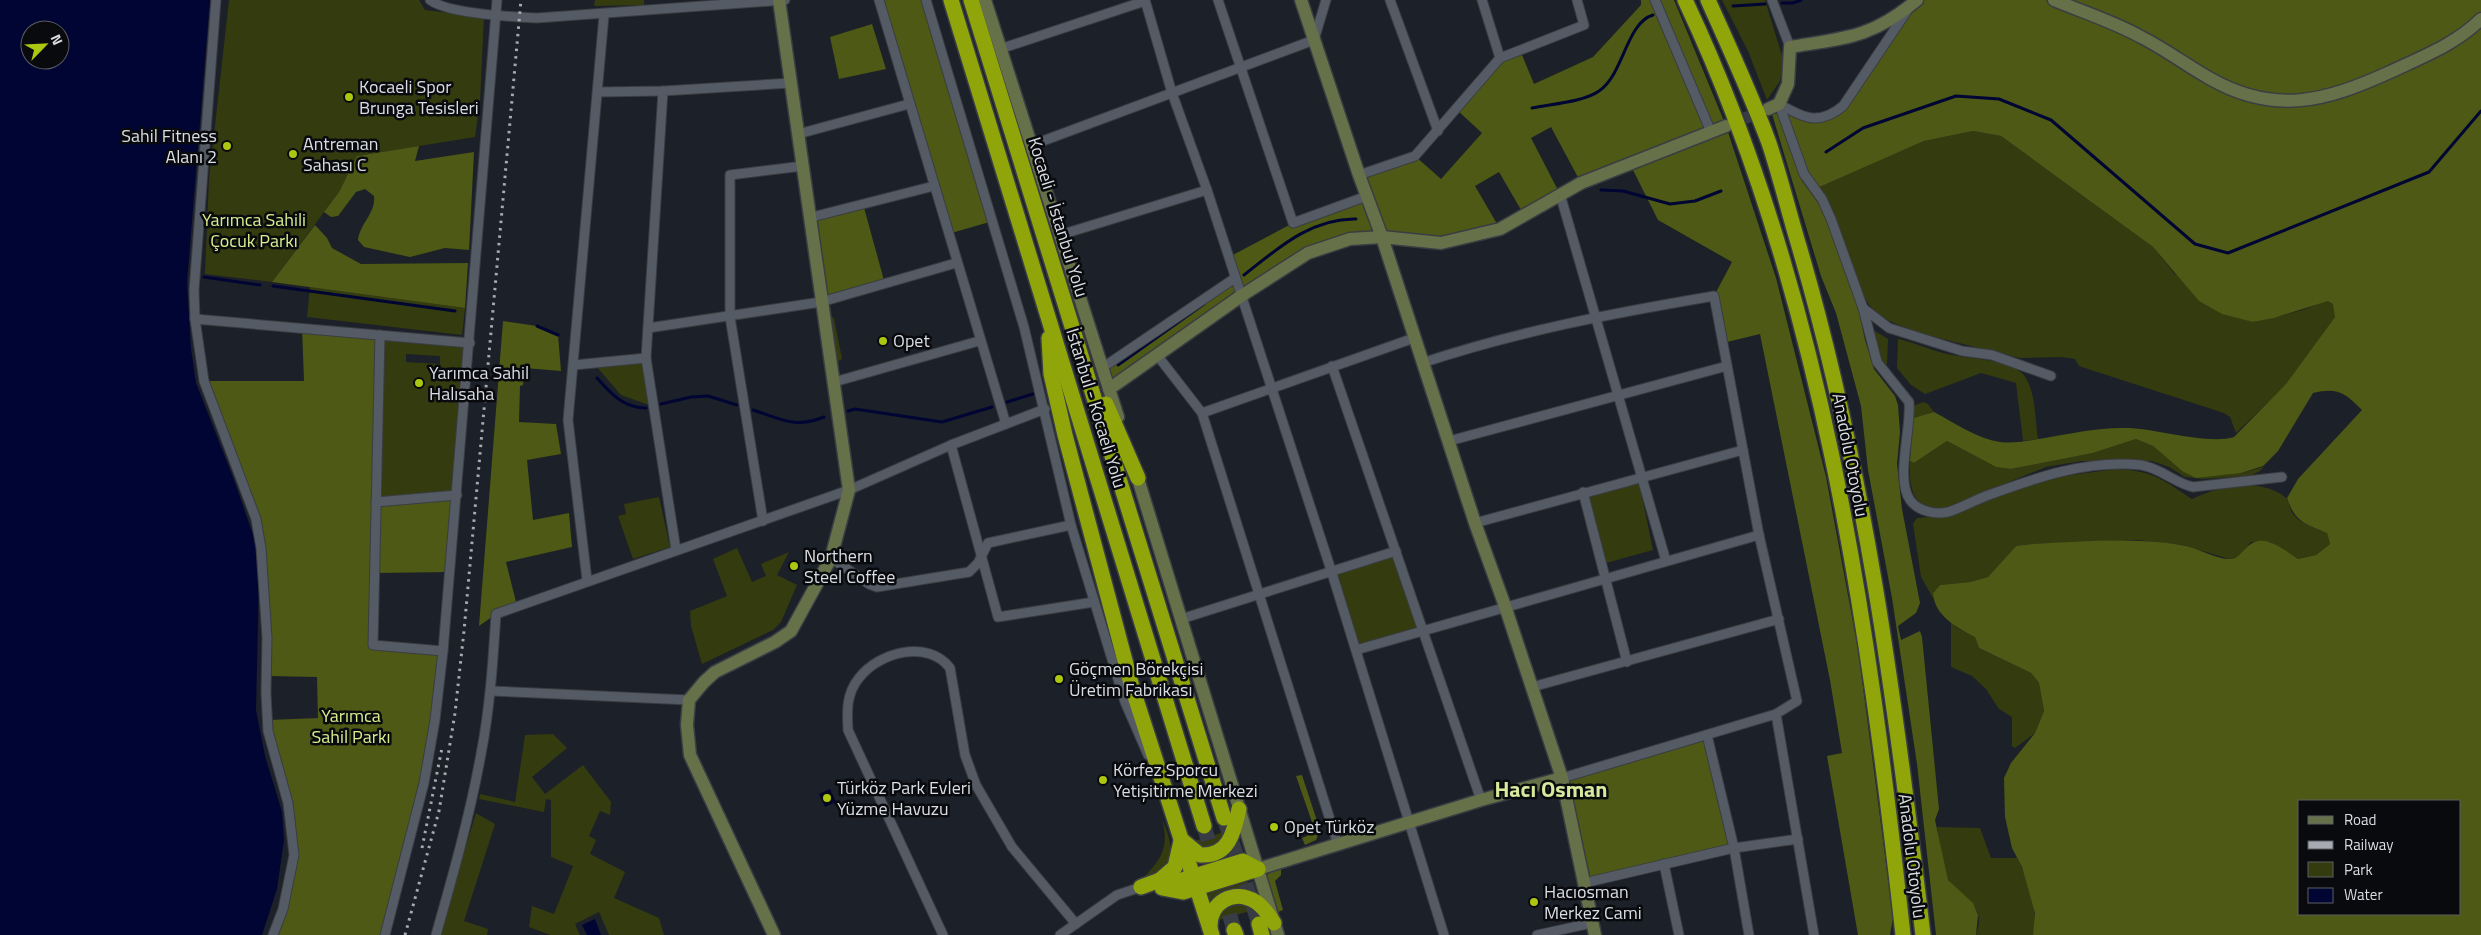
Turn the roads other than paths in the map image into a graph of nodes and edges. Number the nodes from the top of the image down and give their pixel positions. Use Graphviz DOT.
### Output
graph roads {
  1 [pos="216,0"];
  2 [pos="430,0"];
  3 [pos="497,0"];
  4 [pos="781,0"];
  5 [pos="878,0"];
  6 [pos="926,0"];
  7 [pos="951,0"];
  8 [pos="971,0"];
  9 [pos="985,0"];
  10 [pos="1145,0"];
  11 [pos="1218,0"];
  12 [pos="1301,0"];
  13 [pos="1326,0"];
  14 [pos="1390,0"];
  15 [pos="1482,0"];
  16 [pos="1577,0"];
  17 [pos="1655,0"];
  18 [pos="1685,0"];
  19 [pos="1708,0"];
  20 [pos="1772,0"];
  21 [pos="2054,0"];
  22 [pos="1914,3"];
  23 [pos="673,5"];
  24 [pos="604,15"];
  25 [pos="496,17"];
  26 [pos="2481,18"];
  27 [pos="1314,40"];
  28 [pos="1790,47"];
  29 [pos="1000,49"];
  30 [pos="1500,58"];
  31 [pos="1240,67"];
  32 [pos="791,83"];
  33 [pos="663,91"];
  34 [pos="598,92"];
  35 [pos="1172,93"];
  36 [pos="909,104"];
  37 [pos="1773,106"];
  38 [pos="1726,126"];
  39 [pos="1438,131"];
  40 [pos="1710,132"];
  41 [pos="798,134"];
  42 [pos="1032,146"];
  43 [pos="803,166"];
  44 [pos="1359,176"];
  45 [pos="934,186"];
  46 [pos="1206,190"];
  47 [pos="1560,194"];
  48 [pos="1367,196"];
  49 [pos="812,217"];
  50 [pos="1060,235"];
  51 [pos="1382,237"];
  52 [pos="956,264"];
  53 [pos="1235,278"];
  54 [pos="1241,296"];
  55 [pos="821,302"];
  56 [pos="1863,308"];
  57 [pos="1048,316"];
  58 [pos="1597,316"];
  59 [pos="730,317"];
  60 [pos="194,319"];
  61 [pos="648,328"];
  62 [pos="1075,334"];
  63 [pos="380,335"];
  64 [pos="1414,338"];
  65 [pos="979,341"];
  66 [pos="470,343"];
  67 [pos="1157,355"];
  68 [pos="646,358"];
  69 [pos="1422,363"];
  70 [pos="574,365"];
  71 [pos="1332,366"];
  72 [pos="1727,366"];
  73 [pos="1102,368"];
  74 [pos="2051,376"];
  75 [pos="834,382"];
  76 [pos="1272,387"];
  77 [pos="1109,389"];
  78 [pos="1620,396"];
  79 [pos="1044,409"];
  80 [pos="1202,413"];
  81 [pos="1006,424"];
  82 [pos="1448,441"];
  83 [pos="951,445"];
  84 [pos="1743,450"];
  85 [pos="1642,476"];
  86 [pos="2282,477"];
  87 [pos="1138,478"];
  88 [pos="849,490"];
  89 [pos="1584,492"];
  90 [pos="457,495"];
  91 [pos="376,502"];
  92 [pos="763,521"];
  93 [pos="1475,523"];
  94 [pos="1071,525"];
  95 [pos="1759,535"];
  96 [pos="676,550"];
  97 [pos="1396,551"];
  98 [pos="981,554"];
  99 [pos="831,558"];
  100 [pos="1666,561"];
  101 [pos="1331,570"];
  102 [pos="1606,578"];
  103 [pos="588,580"];
  104 [pos="1259,594"];
  105 [pos="1094,602"];
  106 [pos="1505,606"];
  107 [pos="1779,618"];
  108 [pos="1181,619"];
  109 [pos="1423,631"];
  110 [pos="1356,650"];
  111 [pos="443,652"];
  112 [pos="1627,662"];
  113 [pos="1532,687"];
  114 [pos="491,691"];
  115 [pos="689,700"];
  116 [pos="1776,714"];
  117 [pos="1707,735"];
  118 [pos="1562,778"];
  119 [pos="1481,800"];
  120 [pos="1170,802"];
  121 [pos="1239,809"];
  122 [pos="1224,818"];
  123 [pos="1410,822"];
  124 [pos="1204,826"];
  125 [pos="1182,840"];
  126 [pos="1798,840"];
  127 [pos="1338,845"];
  128 [pos="1734,848"];
  129 [pos="1664,864"];
  130 [pos="1258,869"];
  131 [pos="1160,880"];
  132 [pos="1584,883"];
  133 [pos="1191,886"];
  134 [pos="1141,887"];
  135 [pos="1076,924"];
  136 [pos="1276,929"];
  137 [pos="1594,929"];
  138 [pos="1211,934"];
  139 [pos="273,935"];
  140 [pos="385,935"];
  141 [pos="436,935"];
  142 [pos="774,935"];
  143 [pos="943,935"];
  144 [pos="1060,935"];
  145 [pos="1444,935"];
  146 [pos="1537,935"];
  147 [pos="1679,935"];
  148 [pos="1750,935"];
  149 [pos="1814,935"];
  150 [pos="1903,935"];
  151 [pos="1923,935"];
  1 -- 60 [label="street"];
  2 -- 25 [label="street"];
  3 -- 25 [label="street"];
  4 -- 23 [label="street"];
  4 -- 32 [label="main road"];
  5 -- 36 [label="street"];
  6 -- 79 [label="street"];
  7 -- 57 [label="highway, İstanbul - Kocaeli Yolu"];
  8 -- 62 [label="highway, Kocaeli - İstanbul Yolu"];
  9 -- 29 [label="main road"];
  10 -- 29 [label="street"];
  10 -- 35 [label="street"];
  11 -- 31 [label="street"];
  12 -- 27 [label="main road"];
  13 -- 27 [label="street"];
  14 -- 39 [label="street"];
  15 -- 30 [label="street"];
  16 -- 30 [label="street"];
  17 -- 40 [label="street"];
  18 -- 150 [label="highway, Anadolu Otoyolu"];
  19 -- 151 [label="highway, Anadolu Otoyolu"];
  20 -- 28 [label="street"];
  21 -- 26 [label="main road"];
  22 -- 28 [label="main road"];
  22 -- 37 [label="street"];
  23 -- 24 [label="street"];
  24 -- 25 [label="street"];
  24 -- 34 [label="street"];
  25 -- 66 [label="street"];
  27 -- 31 [label="street"];
  27 -- 44 [label="main road"];
  28 -- 37 [label="main road"];
  29 -- 42 [label="main road"];
  30 -- 39 [label="street"];
  31 -- 35 [label="street"];
  31 -- 48 [label="street"];
  32 -- 33 [label="street"];
  32 -- 41 [label="main road"];
  33 -- 34 [label="street"];
  33 -- 61 [label="street"];
  34 -- 70 [label="street"];
  35 -- 42 [label="street"];
  35 -- 46 [label="street"];
  36 -- 41 [label="street"];
  36 -- 45 [label="street"];
  37 -- 56 [label="street"];
  38 -- 40 [label="main road"];
  39 -- 44 [label="street"];
  40 -- 47 [label="main road"];
  41 -- 43 [label="main road"];
  42 -- 50 [label="main road"];
  43 -- 49 [label="main road"];
  43 -- 59 [label="street"];
  44 -- 48 [label="main road"];
  45 -- 49 [label="street"];
  45 -- 52 [label="street"];
  46 -- 50 [label="street"];
  46 -- 53 [label="street"];
  47 -- 51 [label="main road"];
  47 -- 58 [label="street"];
  48 -- 51 [label="main road"];
  49 -- 55 [label="main road"];
  50 -- 73 [label="main road"];
  51 -- 54 [label="main road"];
  51 -- 64 [label="main road"];
  52 -- 55 [label="street"];
  52 -- 65 [label="street"];
  53 -- 54 [label="street"];
  53 -- 73 [label="street"];
  54 -- 67 [label="main road"];
  54 -- 76 [label="street"];
  55 -- 59 [label="street"];
  55 -- 75 [label="main road"];
  56 -- 74 [label="street"];
  56 -- 86 [label="street"];
  57 -- 120 [label="highway"];
  57 -- 124 [label="highway, İstanbul - Kocaeli Yolu"];
  58 -- 69 [label="street"];
  58 -- 72 [label="street"];
  58 -- 78 [label="street"];
  59 -- 61 [label="street"];
  59 -- 92 [label="street"];
  60 -- 63 [label="street"];
  60 -- 139 [label="street"];
  61 -- 68 [label="street"];
  62 -- 87 [label="highway"];
  62 -- 122 [label="highway, Kocaeli - İstanbul Yolu"];
  63 -- 66 [label="street"];
  63 -- 91 [label="street"];
  64 -- 69 [label="main road"];
  64 -- 71 [label="street"];
  65 -- 75 [label="street"];
  65 -- 81 [label="street"];
  66 -- 90 [label="street"];
  67 -- 77 [label="main road"];
  67 -- 80 [label="street"];
  68 -- 70 [label="street"];
  68 -- 96 [label="street"];
  69 -- 82 [label="main road"];
  70 -- 103 [label="street"];
  71 -- 76 [label="street"];
  71 -- 97 [label="street"];
  72 -- 78 [label="street"];
  72 -- 84 [label="street"];
  73 -- 77 [label="main road"];
  75 -- 88 [label="main road"];
  76 -- 80 [label="street"];
  76 -- 101 [label="street"];
  77 -- 87 [label="main road"];
  78 -- 82 [label="street"];
  78 -- 85 [label="street"];
  79 -- 81 [label="street"];
  79 -- 94 [label="street"];
  80 -- 104 [label="street"];
  81 -- 83 [label="street"];
  82 -- 93 [label="main road"];
  83 -- 88 [label="street"];
  83 -- 98 [label="street"];
  84 -- 85 [label="street"];
  84 -- 95 [label="street"];
  85 -- 89 [label="street"];
  85 -- 100 [label="street"];
  87 -- 108 [label="main road"];
  88 -- 92 [label="street"];
  88 -- 99 [label="main road"];
  89 -- 93 [label="street"];
  89 -- 102 [label="street"];
  90 -- 91 [label="street"];
  90 -- 111 [label="street"];
  91 -- 111 [label="street"];
  92 -- 96 [label="street"];
  93 -- 106 [label="main road"];
  94 -- 98 [label="street"];
  94 -- 105 [label="street"];
  95 -- 100 [label="street"];
  95 -- 107 [label="street"];
  96 -- 103 [label="street"];
  97 -- 101 [label="street"];
  97 -- 109 [label="street"];
  98 -- 99 [label="street"];
  98 -- 105 [label="street"];
  99 -- 115 [label="main road"];
  100 -- 102 [label="street"];
  101 -- 104 [label="street"];
  101 -- 110 [label="street"];
  102 -- 106 [label="street"];
  102 -- 112 [label="street"];
  103 -- 114 [label="street"];
  104 -- 108 [label="street"];
  104 -- 127 [label="street"];
  105 -- 120 [label="street"];
  106 -- 109 [label="street"];
  106 -- 113 [label="main road"];
  107 -- 112 [label="street"];
  107 -- 116 [label="street"];
  108 -- 121 [label="main road"];
  109 -- 110 [label="street"];
  109 -- 119 [label="street"];
  110 -- 123 [label="street"];
  111 -- 140 [label="street"];
  112 -- 113 [label="street"];
  113 -- 118 [label="main road"];
  114 -- 115 [label="street"];
  114 -- 141 [label="street"];
  115 -- 142 [label="main road"];
  116 -- 117 [label="street"];
  116 -- 126 [label="street"];
  117 -- 118 [label="street"];
  117 -- 128 [label="street"];
  118 -- 119 [label="main road"];
  118 -- 132 [label="main road"];
  119 -- 123 [label="main road"];
  120 -- 125 [label="highway"];
  121 -- 125 [label="highway"];
  121 -- 130 [label="main road"];
  123 -- 127 [label="main road"];
  123 -- 145 [label="street"];
  125 -- 131 [label="highway"];
  125 -- 133 [label="highway"];
  126 -- 128 [label="street"];
  126 -- 149 [label="street"];
  127 -- 130 [label="main road"];
  128 -- 129 [label="street"];
  128 -- 148 [label="street"];
  129 -- 132 [label="street"];
  129 -- 147 [label="street"];
  130 -- 133 [label="highway"];
  130 -- 136 [label="main road"];
  131 -- 133 [label="highway"];
  131 -- 134 [label="highway"];
  132 -- 137 [label="main road"];
  133 -- 134 [label="highway"];
  133 -- 138 [label="highway"];
  134 -- 135 [label="street"];
  135 -- 143 [label="street"];
  135 -- 144 [label="street"];
  136 -- 138 [label="highway"];
  137 -- 146 [label="street"];
}
